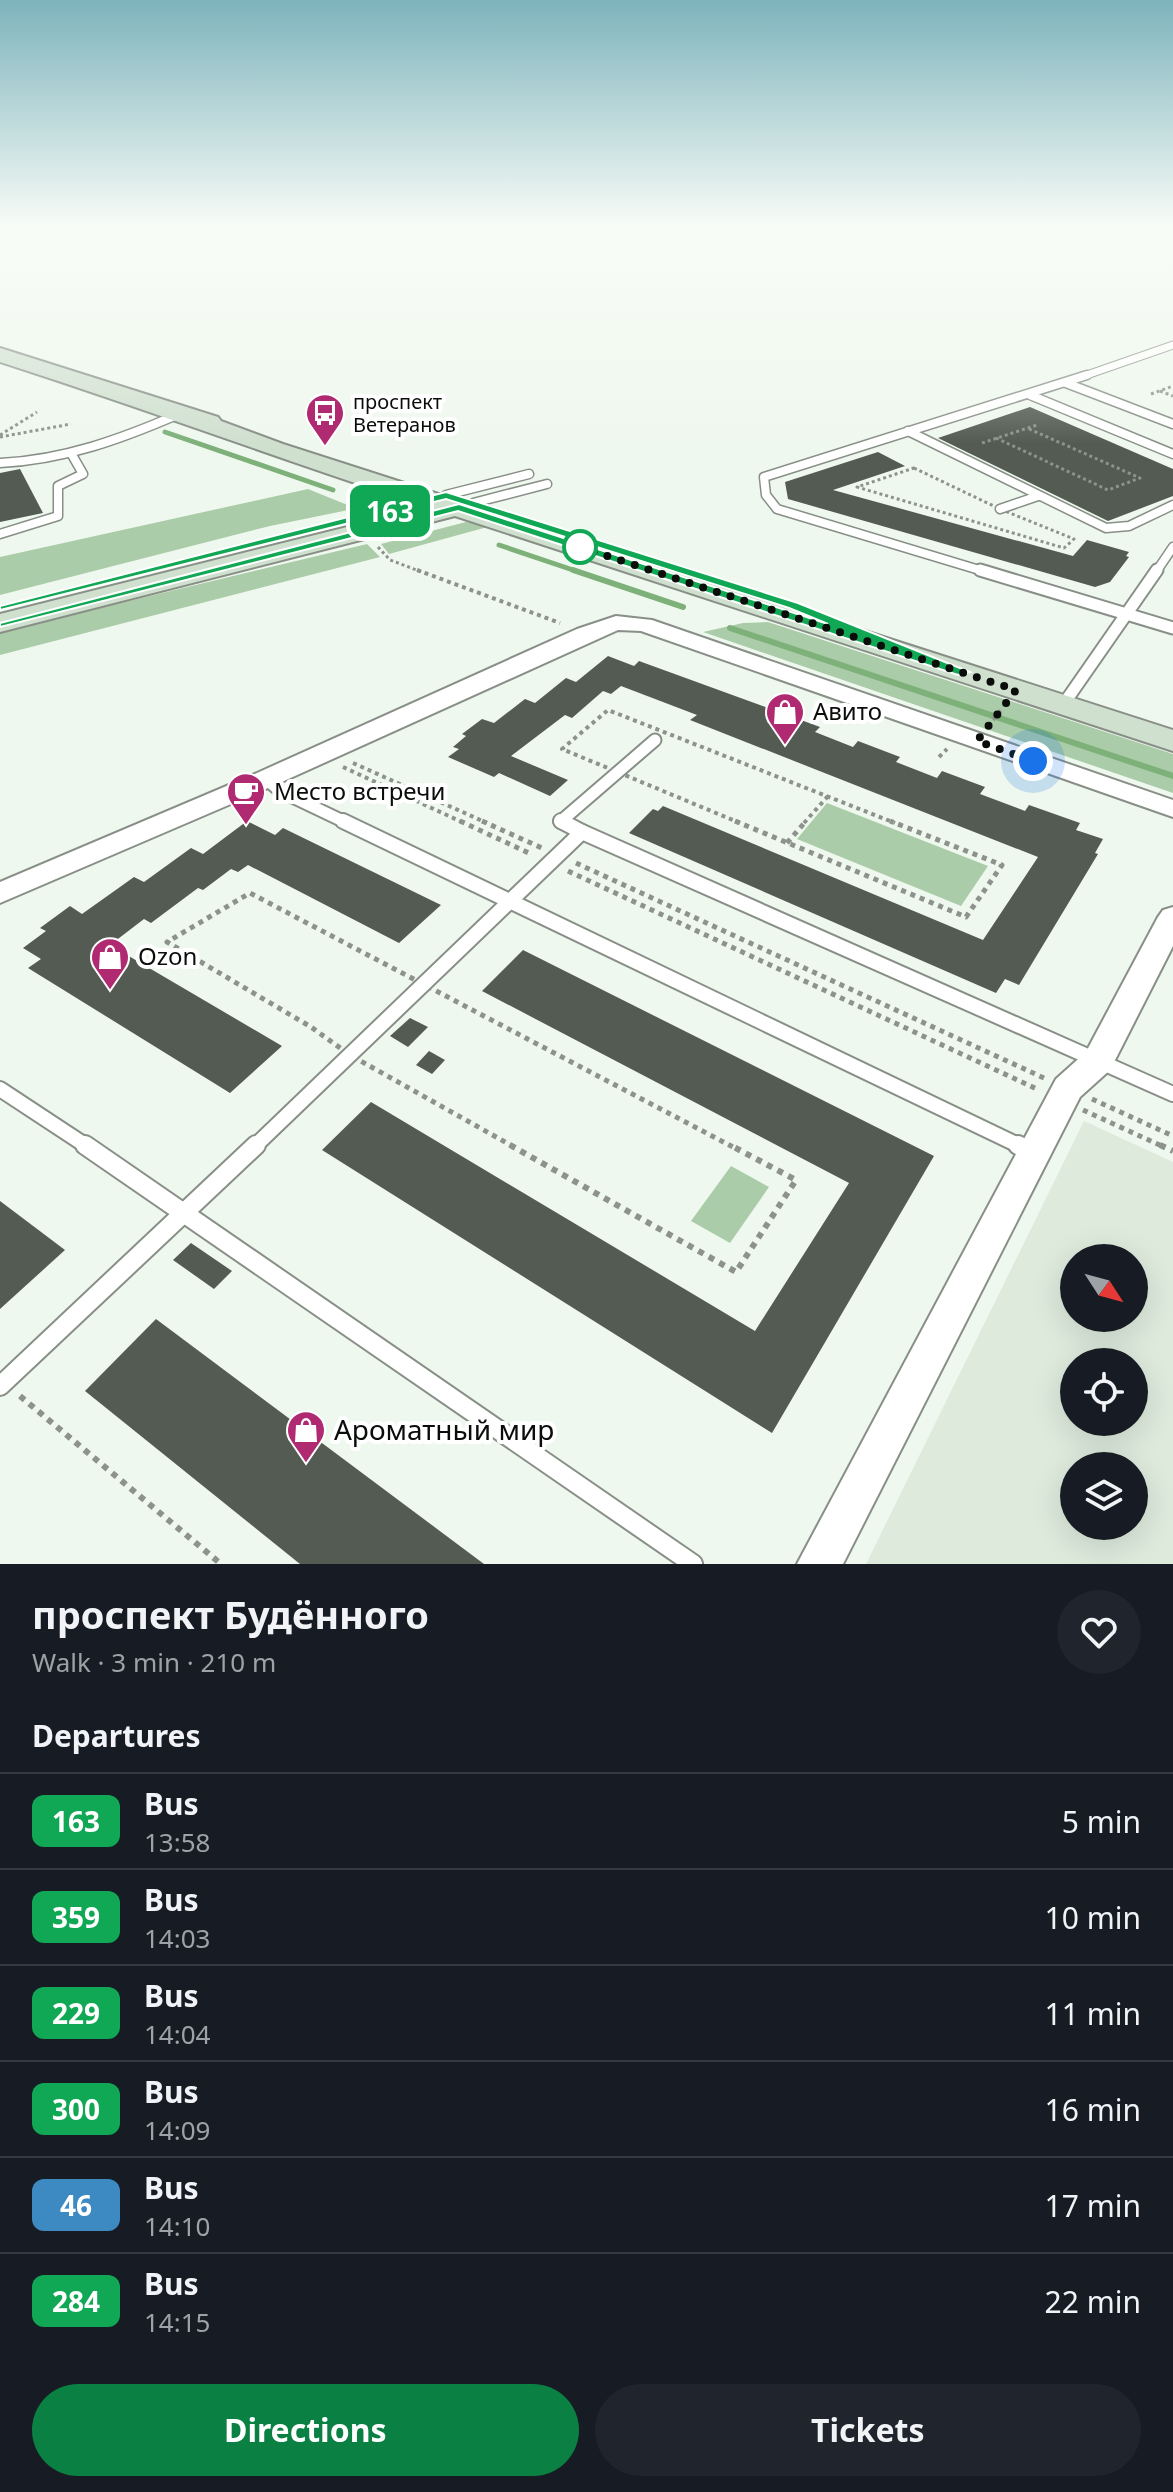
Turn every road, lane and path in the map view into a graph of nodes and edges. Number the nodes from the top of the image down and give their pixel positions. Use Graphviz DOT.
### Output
graph roads {
  1 [pos="1171,347"];
  2 [pos="0,355"];
  3 [pos="1066,383"];
  4 [pos="1173,386"];
  5 [pos="1160,391"];
  6 [pos="1151,394"];
  7 [pos="1030,395"];
  8 [pos="1173,396"];
  9 [pos="37,412"];
  10 [pos="184,415"];
  11 [pos="71,424"];
  12 [pos="1173,424"];
  13 [pos="1037,425"];
  14 [pos="1027,428"];
  15 [pos="908,431"];
  16 [pos="0,436"];
  17 [pos="996,438"];
  18 [pos="982,443"];
  19 [pos="71,453"];
  20 [pos="1173,454"];
  21 [pos="0,463"];
  22 [pos="529,474"];
  23 [pos="382,484"];
  24 [pos="547,484"];
  25 [pos="1038,496"];
  26 [pos="452,501"];
  27 [pos="1173,505"];
  28 [pos="1000,509"];
  29 [pos="377,515"];
  30 [pos="0,534"];
  31 [pos="1173,547"];
  32 [pos="390,560"];
  33 [pos="0,606"];
  34 [pos="1128,615"];
  35 [pos="0,623"];
  36 [pos="569,626"];
  37 [pos="1173,628"];
  38 [pos="1016,690"];
  39 [pos="1063,705"];
  40 [pos="655,740"];
  41 [pos="977,741"];
  42 [pos="1173,741"];
  43 [pos="347,760"];
  44 [pos="337,765"];
  45 [pos="618,772"];
  46 [pos="266,779"];
  47 [pos="828,796"];
  48 [pos="1173,809"];
  49 [pos="582,832"];
  50 [pos="787,843"];
  51 [pos="554,859"];
  52 [pos="0,893"];
  53 [pos="510,901"];
  54 [pos="1173,917"];
  55 [pos="423,984"];
  56 [pos="350,1055"];
  57 [pos="1098,1061"];
  58 [pos="0,1089"];
  59 [pos="1065,1094"];
  60 [pos="1173,1094"];
  61 [pos="1173,1136"];
  62 [pos="1173,1151"];
  63 [pos="1034,1153"];
  64 [pos="186,1212"];
  65 [pos="2,1384"];
  66 [pos="221,1564"];
  67 [pos="693,1564"];
  68 [pos="819,1564"];
  1 -- 3 [label="lane"];
  2 -- 10 [label="main road"];
  3 -- 7 [label="lane"];
  3 -- 12 [label="lane"];
  4 -- 5 [label="path"];
  5 -- 6 [label="path"];
  5 -- 8 [label="path"];
  7 -- 15 [label="lane"];
  7 -- 20 [label="lane"];
  9 -- 16 [label="path"];
  10 -- 19 [label="lane"];
  10 -- 23 [label="main road"];
  10 -- 26 [label="main road"];
  11 -- 16 [label="path"];
  13 -- 14 [label="path"];
  14 -- 17 [label="path"];
  14 -- 17 [label="path"];
  15 -- 25 [label="lane"];
  15 -- 34 [label="lane"];
  17 -- 18 [label="path"];
  19 -- 21 [label="lane"];
  19 -- 30 [label="lane"];
  22 -- 26 [label="lane"];
  23 -- 26 [label="main road"];
  23 -- 29 [label="main road"];
  24 -- 26 [label="lane"];
  25 -- 27 [label="lane"];
  25 -- 28 [label="lane"];
  26 -- 29 [label="main road"];
  26 -- 35 [label="main road"];
  26 -- 38 [label="main road"];
  28 -- 28 [label="path"];
  29 -- 33 [label="main road"];
  31 -- 34 [label="lane"];
  32 -- 36 [label="path"];
  34 -- 37 [label="lane"];
  34 -- 39 [label="lane"];
  38 -- 39 [label="main road"];
  38 -- 41 [label="path"];
  39 -- 42 [label="main road"];
  40 -- 45 [label="lane"];
  41 -- 46 [label="street"];
  41 -- 48 [label="street"];
  43 -- 51 [label="path"];
  44 -- 51 [label="path"];
  45 -- 47 [label="path"];
  45 -- 49 [label="lane"];
  45 -- 50 [label="path"];
  46 -- 52 [label="street"];
  46 -- 53 [label="lane"];
  47 -- 50 [label="path"];
  47 -- 50 [label="path"];
  49 -- 51 [label="lane"];
  49 -- 57 [label="lane"];
  51 -- 53 [label="lane"];
  51 -- 59 [label="path"];
  51 -- 59 [label="path"];
  53 -- 55 [label="lane"];
  53 -- 63 [label="lane"];
  54 -- 57 [label="street"];
  55 -- 56 [label="lane"];
  55 -- 56 [label="path"];
  55 -- 56 [label="path"];
  56 -- 64 [label="lane"];
  57 -- 59 [label="street"];
  57 -- 60 [label="lane"];
  58 -- 64 [label="lane"];
  59 -- 61 [label="path"];
  59 -- 62 [label="path"];
  59 -- 63 [label="street"];
  63 -- 68 [label="street"];
  64 -- 65 [label="lane"];
  64 -- 67 [label="lane"];
  65 -- 66 [label="path"];
}
